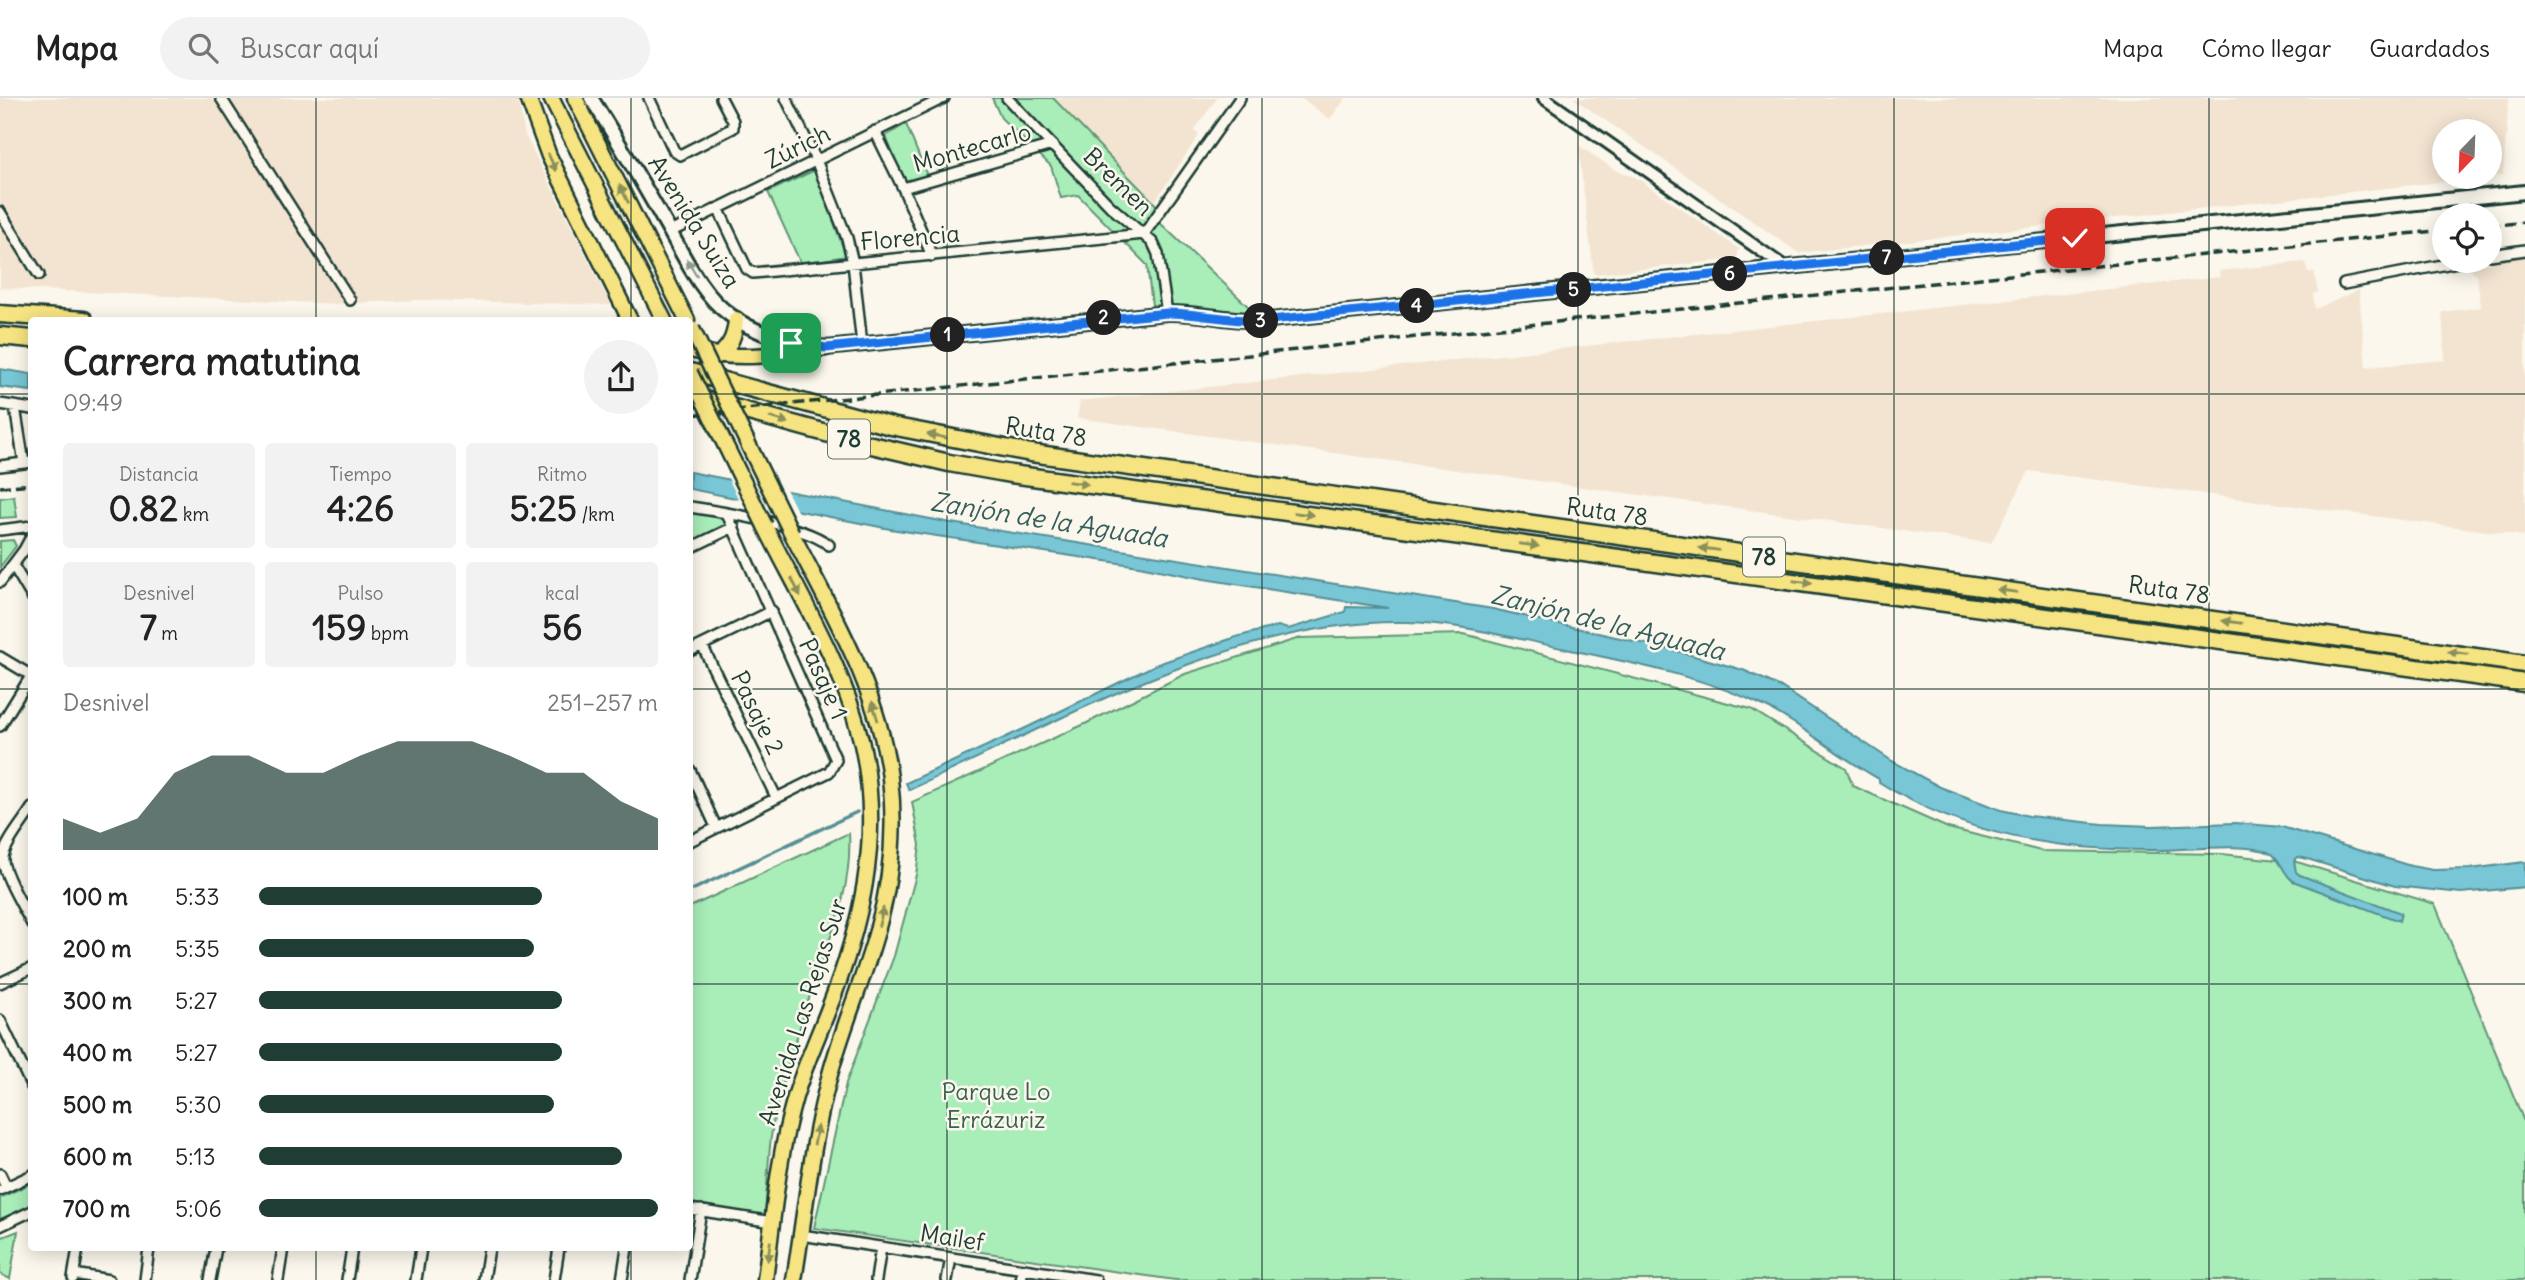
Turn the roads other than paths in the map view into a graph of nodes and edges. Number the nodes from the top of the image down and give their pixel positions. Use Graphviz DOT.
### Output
graph roads {
  1 [pos="221,98"];
  2 [pos="528,98"];
  3 [pos="551,98"];
  4 [pos="575,98"];
  5 [pos="590,98"];
  6 [pos="649,98"];
  7 [pos="721,98"];
  8 [pos="944,98"];
  9 [pos="1007,98"];
  10 [pos="1240,98"];
  11 [pos="1544,98"];
  12 [pos="788,99"];
  13 [pos="875,131"];
  14 [pos="1052,145"];
  15 [pos="816,160"];
  16 [pos="904,188"];
  17 [pos="2522,190"];
  18 [pos="718,208"];
  19 [pos="0,212"];
  20 [pos="670,232"];
  21 [pos="1144,234"];
  22 [pos="2525,250"];
  23 [pos="2502,254"];
  24 [pos="932,256"];
  25 [pos="853,263"];
  26 [pos="2432,267"];
  27 [pos="1786,268"];
  28 [pos="40,275"];
  29 [pos="2344,284"];
  30 [pos="350,300"];
  31 [pos="1167,313"];
  32 [pos="0,314"];
  33 [pos="42,317"];
  34 [pos="629,317"];
  35 [pos="662,317"];
  36 [pos="686,317"];
  37 [pos="736,320"];
  38 [pos="693,330"];
  39 [pos="0,336"];
  40 [pos="28,339"];
  41 [pos="862,345"];
  42 [pos="826,348"];
  43 [pos="693,351"];
  44 [pos="718,356"];
  45 [pos="693,373"];
  46 [pos="693,378"];
  47 [pos="693,397"];
  48 [pos="0,404"];
  49 [pos="15,407"];
  50 [pos="28,409"];
  51 [pos="28,463"];
  52 [pos="0,466"];
  53 [pos="693,507"];
  54 [pos="727,513"];
  55 [pos="28,526"];
  56 [pos="734,527"];
  57 [pos="0,530"];
  58 [pos="792,534"];
  59 [pos="28,541"];
  60 [pos="829,545"];
  61 [pos="693,547"];
  62 [pos="13,565"];
  63 [pos="0,582"];
  64 [pos="28,590"];
  65 [pos="772,611"];
  66 [pos="702,645"];
  67 [pos="693,650"];
  68 [pos="0,657"];
  69 [pos="2525,664"];
  70 [pos="28,674"];
  71 [pos="28,681"];
  72 [pos="2525,683"];
  73 [pos="0,726"];
  74 [pos="693,777"];
  75 [pos="776,797"];
  76 [pos="28,814"];
  77 [pos="716,827"];
  78 [pos="693,839"];
  79 [pos="28,916"];
  80 [pos="28,970"];
  81 [pos="0,983"];
  82 [pos="0,1020"];
  83 [pos="28,1079"];
  84 [pos="0,1174"];
  85 [pos="28,1177"];
  86 [pos="3,1189"];
  87 [pos="693,1209"];
  88 [pos="701,1210"];
  89 [pos="28,1213"];
  90 [pos="773,1222"];
  91 [pos="0,1226"];
  92 [pos="801,1235"];
  93 [pos="881,1247"];
  94 [pos="77,1251"];
  95 [pos="149,1251"];
  96 [pos="215,1251"];
  97 [pos="283,1251"];
  98 [pos="352,1251"];
  99 [pos="421,1251"];
  100 [pos="489,1251"];
  101 [pos="559,1251"];
  102 [pos="627,1251"];
  103 [pos="951,1258"];
  104 [pos="1023,1269"];
  105 [pos="73,1277"];
  106 [pos="1081,1279"];
  107 [pos="109,1280"];
  108 [pos="145,1280"];
  109 [pos="210,1280"];
  110 [pos="278,1280"];
  111 [pos="347,1280"];
  112 [pos="416,1280"];
  113 [pos="484,1280"];
  114 [pos="554,1280"];
  115 [pos="622,1280"];
  116 [pos="690,1280"];
  117 [pos="765,1280"];
  118 [pos="794,1280"];
  119 [pos="876,1280"];
  120 [pos="947,1280"];
  121 [pos="1021,1280"];
  122 [pos="1096,1280"];
  1 -- 30 [label="street"];
  2 -- 34 [label="main road, one-way"];
  3 -- 35 [label="main road"];
  36 -- 4 [label="main road, Avenida Suiza, one-way"];
  5 -- 20 [label="main road, Avenida Suiza"];
  6 -- 7 [label="street"];
  8 -- 13 [label="street, Zúrich"];
  9 -- 14 [label="street, Bremen"];
  10 -- 21 [label="street"];
  11 -- 27 [label="street"];
  12 -- 15 [label="street"];
  13 -- 15 [label="street, Zúrich"];
  13 -- 16 [label="street"];
  14 -- 16 [label="street, Montecarlo"];
  14 -- 21 [label="street, Bremen"];
  15 -- 18 [label="street, Zúrich"];
  15 -- 25 [label="street"];
  16 -- 24 [label="street"];
  17 -- 27 [label="main road, Avenida Suiza"];
  18 -- 20 [label="street, Zúrich"];
  18 -- 25 [label="street, Florencia"];
  19 -- 28 [label="street"];
  37 -- 20 [label="main road, Avenida Suiza, one-way"];
  21 -- 24 [label="street, Florencia"];
  21 -- 31 [label="street, Bremen"];
  22 -- 23 [label="street"];
  24 -- 25 [label="street, Florencia"];
  25 -- 41 [label="street"];
  26 -- 29 [label="street"];
  27 -- 31 [label="main road, Avenida Suiza"];
  31 -- 41 [label="main road, Avenida Suiza"];
  32 -- 33 [label="highway"];
  37 -- 42 [label="main road, Avenida Suiza"];
  37 -- 44 [label="main road"];
  38 -- 58 [label="main road, Avenida Suiza, bridge"];
  39 -- 40 [label="highway"];
  41 -- 42 [label="main road, Avenida Suiza"];
  42 -- 44 [label="main road"];
  43 -- 44 [label="main road"];
  69 -- 45 [label="highway, Ruta 78 / 78, one-way"];
  46 -- 90 [label="main road, Avenida Las Rejas Sur, one-way, bridge"];
  47 -- 72 [label="highway, Ruta 78 / 78, one-way"];
  48 -- 49 [label="street"];
  49 -- 50 [label="street"];
  49 -- 51 [label="street"];
  51 -- 52 [label="street"];
  53 -- 54 [label="street"];
  54 -- 56 [label="street, Pasaje 1"];
  54 -- 60 [label="street"];
  55 -- 57 [label="street"];
  56 -- 61 [label="street"];
  56 -- 65 [label="street, Pasaje 1"];
  92 -- 58 [label="main road, Avenida Las Rejas Sur, one-way"];
  59 -- 62 [label="street"];
  62 -- 63 [label="street"];
  62 -- 64 [label="street"];
  65 -- 66 [label="street"];
  65 -- 75 [label="street, Pasaje 1"];
  66 -- 67 [label="street"];
  66 -- 75 [label="street, Pasaje 2"];
  68 -- 70 [label="street"];
  71 -- 73 [label="street"];
  74 -- 77 [label="street"];
  75 -- 77 [label="street"];
  76 -- 79 [label="street"];
  77 -- 78 [label="street"];
  80 -- 81 [label="street"];
  82 -- 83 [label="street"];
  84 -- 86 [label="street"];
  85 -- 86 [label="street"];
  87 -- 88 [label="street"];
  88 -- 90 [label="street"];
  88 -- 116 [label="street"];
  89 -- 91 [label="street"];
  90 -- 117 [label="main road, Avenida Las Rejas Sur, one-way"];
  92 -- 93 [label="street, Mailef"];
  92 -- 118 [label="main road, Avenida Las Rejas Sur"];
  93 -- 103 [label="street, Mailef"];
  93 -- 119 [label="street"];
  94 -- 105 [label="street"];
  95 -- 108 [label="street"];
  96 -- 109 [label="street"];
  97 -- 110 [label="street"];
  98 -- 111 [label="street"];
  99 -- 112 [label="street"];
  100 -- 113 [label="street"];
  101 -- 114 [label="street"];
  102 -- 115 [label="street"];
  103 -- 104 [label="street, Mailef"];
  103 -- 120 [label="street"];
  104 -- 106 [label="street, Mailef"];
  104 -- 121 [label="street"];
  105 -- 107 [label="street"];
  106 -- 122 [label="street, Mailef"];
}
